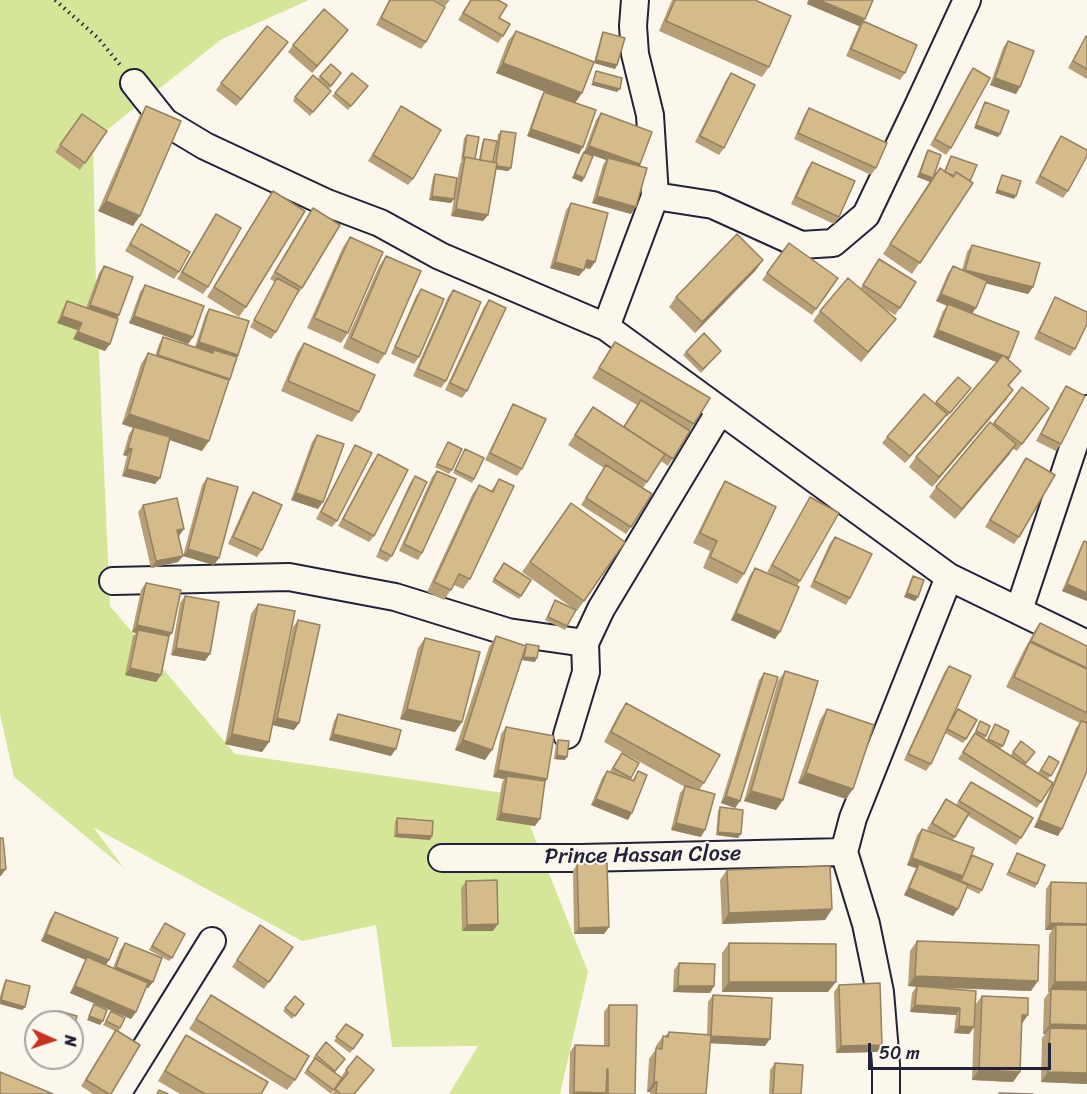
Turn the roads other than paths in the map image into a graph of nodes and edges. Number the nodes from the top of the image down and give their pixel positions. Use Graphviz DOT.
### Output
graph roads {
  1 [pos="635,0"];
  2 [pos="967,0"];
  3 [pos="134,83"];
  4 [pos="656,196"];
  5 [pos="606,327"];
  6 [pos="1086,409"];
  7 [pos="720,411"];
  8 [pos="949,577"];
  9 [pos="113,581"];
  10 [pos="1019,610"];
  11 [pos="585,644"];
  12 [pos="1087,644"];
  13 [pos="567,735"];
  14 [pos="844,852"];
  15 [pos="442,858"];
  16 [pos="213,941"];
  17 [pos="117,1094"];
  18 [pos="886,1094"];
  1 -- 4 [label="street"];
  2 -- 4 [label="street"];
  3 -- 5 [label="street"];
  4 -- 5 [label="street"];
  5 -- 7 [label="street"];
  6 -- 10 [label="street"];
  7 -- 8 [label="street"];
  7 -- 11 [label="street"];
  8 -- 10 [label="street"];
  8 -- 14 [label="street"];
  9 -- 11 [label="street"];
  10 -- 12 [label="street"];
  11 -- 13 [label="street"];
  14 -- 15 [label="street, Prince Hassan Close"];
  14 -- 18 [label="street"];
  16 -- 17 [label="street"];
}
